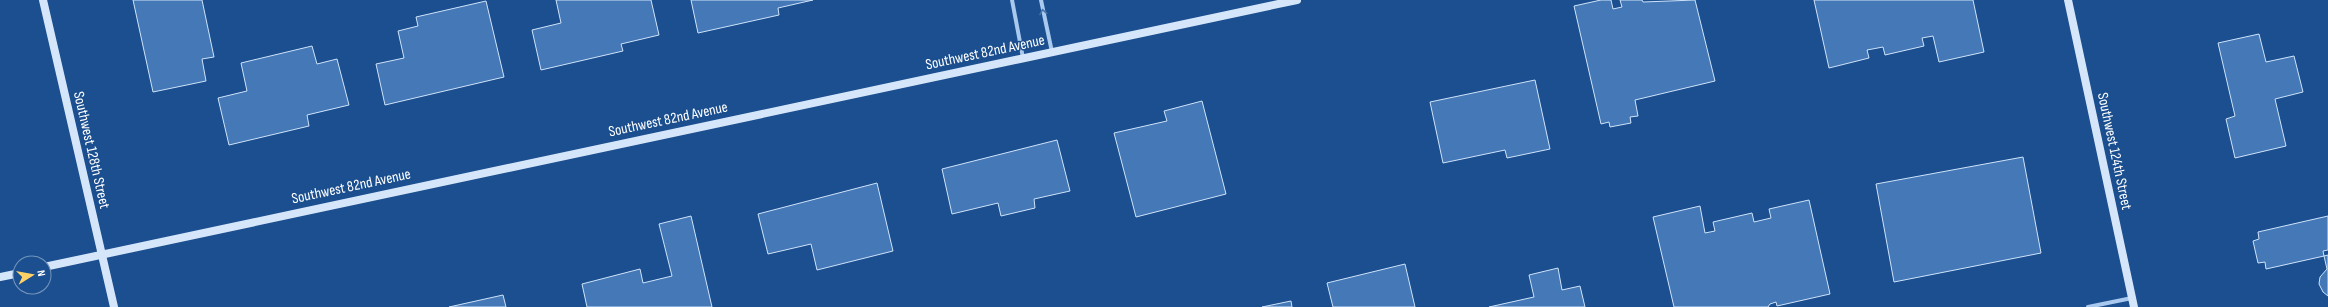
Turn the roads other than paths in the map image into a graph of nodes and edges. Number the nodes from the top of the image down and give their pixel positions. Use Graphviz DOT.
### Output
graph roads {
  1 [pos="43,0"];
  2 [pos="1012,0"];
  3 [pos="1041,0"];
  4 [pos="1297,0"];
  5 [pos="2068,0"];
  6 [pos="1052,52"];
  7 [pos="1022,58"];
  8 [pos="103,253"];
  9 [pos="52,265"];
  10 [pos="12,275"];
  11 [pos="0,277"];
  12 [pos="2132,298"];
  13 [pos="114,307"];
  14 [pos="2088,307"];
  15 [pos="2134,307"];
  1 -- 8 [label="street, Southwest 128th Street"];
  2 -- 7 [label="street"];
  6 -- 3 [label="street, one-way"];
  4 -- 6 [label="street, Southwest 82nd Avenue"];
  5 -- 12 [label="street, Southwest 124th Street"];
  6 -- 7 [label="street, Southwest 82nd Avenue"];
  7 -- 8 [label="street, Southwest 82nd Avenue"];
  8 -- 9 [label="street, Southwest 82nd Avenue"];
  8 -- 13 [label="street, Southwest 128th Street"];
  10 -- 11 [label="street"];
  12 -- 14 [label="street"];
  12 -- 15 [label="street, Southwest 124th Street"];
}
